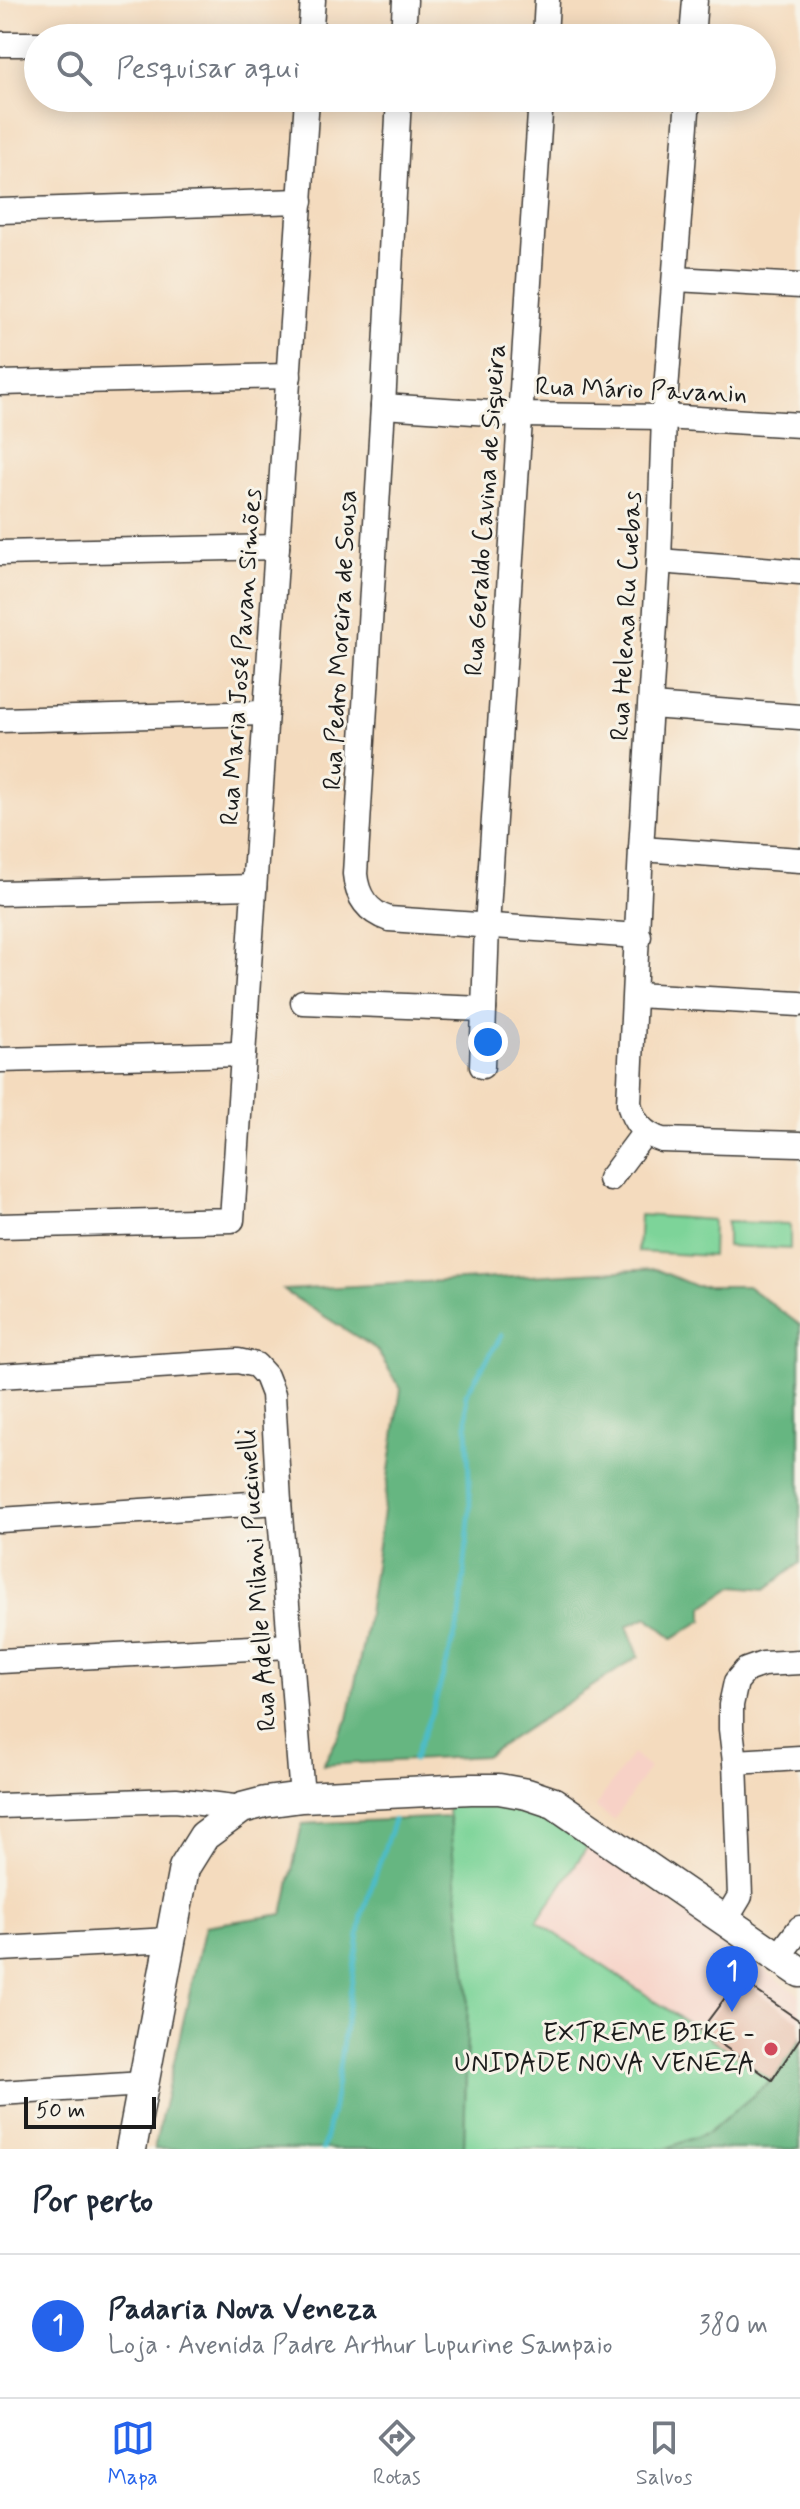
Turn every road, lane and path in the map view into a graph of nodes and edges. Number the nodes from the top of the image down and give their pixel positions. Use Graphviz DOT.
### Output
graph roads {
  1 [pos="313,0"];
  2 [pos="405,0"];
  3 [pos="547,0"];
  4 [pos="695,0"];
  5 [pos="311,24"];
  6 [pos="404,24"];
  7 [pos="546,24"];
  8 [pos="693,24"];
  9 [pos="0,44"];
  10 [pos="24,44"];
  11 [pos="306,112"];
  12 [pos="398,112"];
  13 [pos="540,112"];
  14 [pos="687,112"];
  15 [pos="301,201"];
  16 [pos="0,211"];
  17 [pos="676,279"];
  18 [pos="800,286"];
  19 [pos="289,376"];
  20 [pos="0,383"];
  21 [pos="383,406"];
  22 [pos="521,415"];
  23 [pos="664,417"];
  24 [pos="800,425"];
  25 [pos="277,547"];
  26 [pos="0,553"];
  27 [pos="659,561"];
  28 [pos="800,572"];
  29 [pos="651,706"];
  30 [pos="266,713"];
  31 [pos="800,717"];
  32 [pos="0,720"];
  33 [pos="641,849"];
  34 [pos="800,860"];
  35 [pos="254,887"];
  36 [pos="0,893"];
  37 [pos="487,926"];
  38 [pos="639,936"];
  39 [pos="635,995"];
  40 [pos="303,1002"];
  41 [pos="800,1004"];
  42 [pos="484,1009"];
  43 [pos="243,1054"];
  44 [pos="0,1060"];
  45 [pos="482,1066"];
  46 [pos="645,1132"];
  47 [pos="800,1144"];
  48 [pos="610,1179"];
  49 [pos="0,1226"];
  50 [pos="0,1376"];
  51 [pos="279,1502"];
  52 [pos="0,1520"];
  53 [pos="290,1646"];
  54 [pos="0,1661"];
  55 [pos="800,1662"];
  56 [pos="800,1758"];
  57 [pos="735,1762"];
  58 [pos="302,1797"];
  59 [pos="0,1806"];
  60 [pos="242,1808"];
  61 [pos="733,1908"];
  62 [pos="800,1928"];
  63 [pos="170,1940"];
  64 [pos="0,1949"];
  65 [pos="789,1965"];
  66 [pos="143,2084"];
  67 [pos="0,2093"];
  68 [pos="131,2149"];
  1 -- 5 [label="street"];
  2 -- 6 [label="street"];
  3 -- 7 [label="street"];
  4 -- 8 [label="street"];
  9 -- 10 [label="street"];
  11 -- 15 [label="street, Rua Maria José Pavan Simões"];
  12 -- 21 [label="street, Rua Pedro Moreira de Sousa"];
  13 -- 22 [label="street, Rua Geraldo Cavina de Siqueira"];
  14 -- 17 [label="street, Rua Helena Ru Cuebas"];
  15 -- 16 [label="street"];
  15 -- 19 [label="street, Rua Maria José Pavan Simões"];
  17 -- 18 [label="street"];
  17 -- 23 [label="street, Rua Helena Ru Cuebas"];
  19 -- 20 [label="street"];
  19 -- 25 [label="street, Rua Maria José Pavan Simões"];
  21 -- 22 [label="street, Rua Mário Pavanin"];
  21 -- 37 [label="street, Rua Pedro Moreira de Sousa"];
  22 -- 23 [label="street, Rua Mário Pavanin"];
  22 -- 37 [label="street, Rua Geraldo Cavina de Siqueira"];
  23 -- 24 [label="street, Rua Mário Pavanin"];
  23 -- 27 [label="street, Rua Helena Ru Cuebas"];
  25 -- 26 [label="street"];
  25 -- 30 [label="street, Rua Maria José Pavan Simões"];
  27 -- 28 [label="street"];
  27 -- 29 [label="street, Rua Helena Ru Cuebas"];
  29 -- 31 [label="street"];
  29 -- 33 [label="street, Rua Helena Ru Cuebas"];
  30 -- 32 [label="street"];
  30 -- 35 [label="street, Rua Maria José Pavan Simões"];
  33 -- 34 [label="street"];
  33 -- 38 [label="street, Rua Helena Ru Cuebas"];
  35 -- 36 [label="street"];
  35 -- 43 [label="street, Rua Maria José Pavan Simões"];
  37 -- 38 [label="street, Rua Pedro Moreira de Sousa"];
  37 -- 42 [label="street, Rua Geraldo Cavina de Siqueira"];
  38 -- 39 [label="street, Rua Helena Ru Cuebas"];
  39 -- 41 [label="street"];
  39 -- 46 [label="street, Rua Helena Ru Cuebas"];
  40 -- 42 [label="street"];
  42 -- 45 [label="street, Rua Geraldo Cavina de Siqueira"];
  43 -- 44 [label="street"];
  43 -- 49 [label="street, Rua Maria José Pavan Simões"];
  46 -- 47 [label="street"];
  46 -- 48 [label="street"];
  50 -- 51 [label="street, Rua Adelle Milani Puccinelli"];
  51 -- 52 [label="street"];
  51 -- 53 [label="street, Rua Adelle Milani Puccinelli"];
  53 -- 54 [label="street"];
  53 -- 58 [label="street, Rua Adelle Milani Puccinelli"];
  55 -- 57 [label="street"];
  56 -- 57 [label="street"];
  57 -- 61 [label="street"];
  58 -- 60 [label="main road"];
  58 -- 61 [label="main road"];
  59 -- 60 [label="street"];
  60 -- 63 [label="main road"];
  61 -- 65 [label="main road"];
  62 -- 65 [label="street"];
  63 -- 64 [label="street"];
  63 -- 66 [label="main road"];
  66 -- 67 [label="street"];
  66 -- 68 [label="main road"];
}
